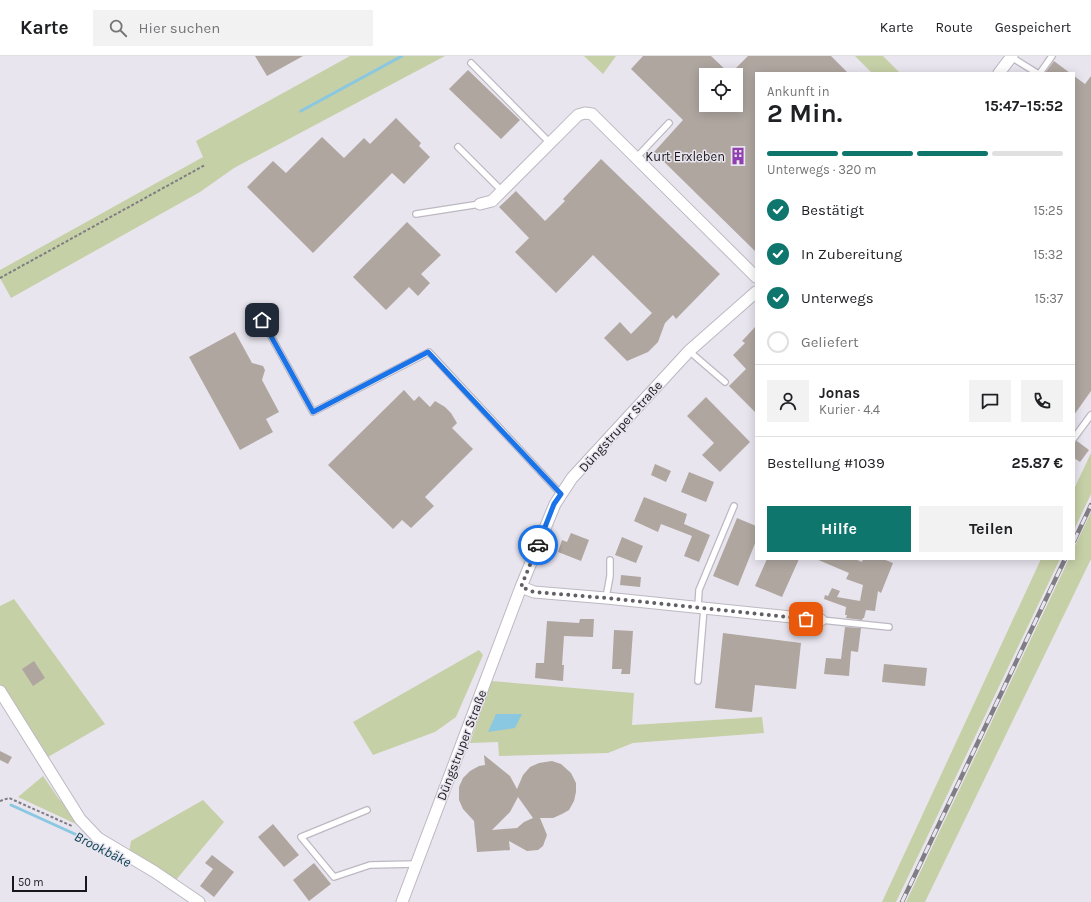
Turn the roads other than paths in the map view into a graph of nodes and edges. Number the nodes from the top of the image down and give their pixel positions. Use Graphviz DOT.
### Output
graph roads {
  1 [pos="1052,56"];
  2 [pos="1012,57"];
  3 [pos="471,63"];
  4 [pos="1000,72"];
  5 [pos="1037,72"];
  6 [pos="1040,72"];
  7 [pos="669,123"];
  8 [pos="550,142"];
  9 [pos="458,147"];
  10 [pos="636,158"];
  11 [pos="502,191"];
  12 [pos="480,204"];
  13 [pos="416,214"];
  14 [pos="755,276"];
  15 [pos="755,293"];
  16 [pos="262,320"];
  17 [pos="688,351"];
  18 [pos="725,382"];
  19 [pos="1091,415"];
  20 [pos="1075,437"];
  21 [pos="561,494"];
  22 [pos="734,506"];
  23 [pos="610,560"];
  24 [pos="521,587"];
  25 [pos="606,598"];
  26 [pos="701,608"];
  27 [pos="821,620"];
  28 [pos="889,627"];
  29 [pos="698,681"];
  30 [pos="0,691"];
  31 [pos="366,810"];
  32 [pos="416,864"];
  33 [pos="199,902"];
  34 [pos="402,902"];
  1 -- 6 [label="lane"];
  2 -- 4 [label="street"];
  2 -- 5 [label="lane"];
  3 -- 8 [label="lane"];
  7 -- 10 [label="lane"];
  8 -- 10 [label="street"];
  8 -- 11 [label="street"];
  9 -- 11 [label="lane"];
  10 -- 14 [label="street"];
  11 -- 12 [label="street"];
  12 -- 13 [label="lane"];
  15 -- 17 [label="street, Düngstruper Straße"];
  16 -- 21 [label="lane"];
  17 -- 18 [label="lane"];
  17 -- 21 [label="street, Düngstruper Straße"];
  19 -- 20 [label="lane"];
  21 -- 24 [label="street, Düngstruper Straße"];
  22 -- 26 [label="lane"];
  23 -- 25 [label="lane"];
  24 -- 25 [label="street"];
  24 -- 32 [label="street, Düngstruper Straße"];
  25 -- 26 [label="street"];
  26 -- 27 [label="street"];
  26 -- 29 [label="lane"];
  27 -- 28 [label="lane"];
  30 -- 33 [label="street"];
  31 -- 32 [label="lane"];
  32 -- 34 [label="street, Düngstruper Straße"];
}
